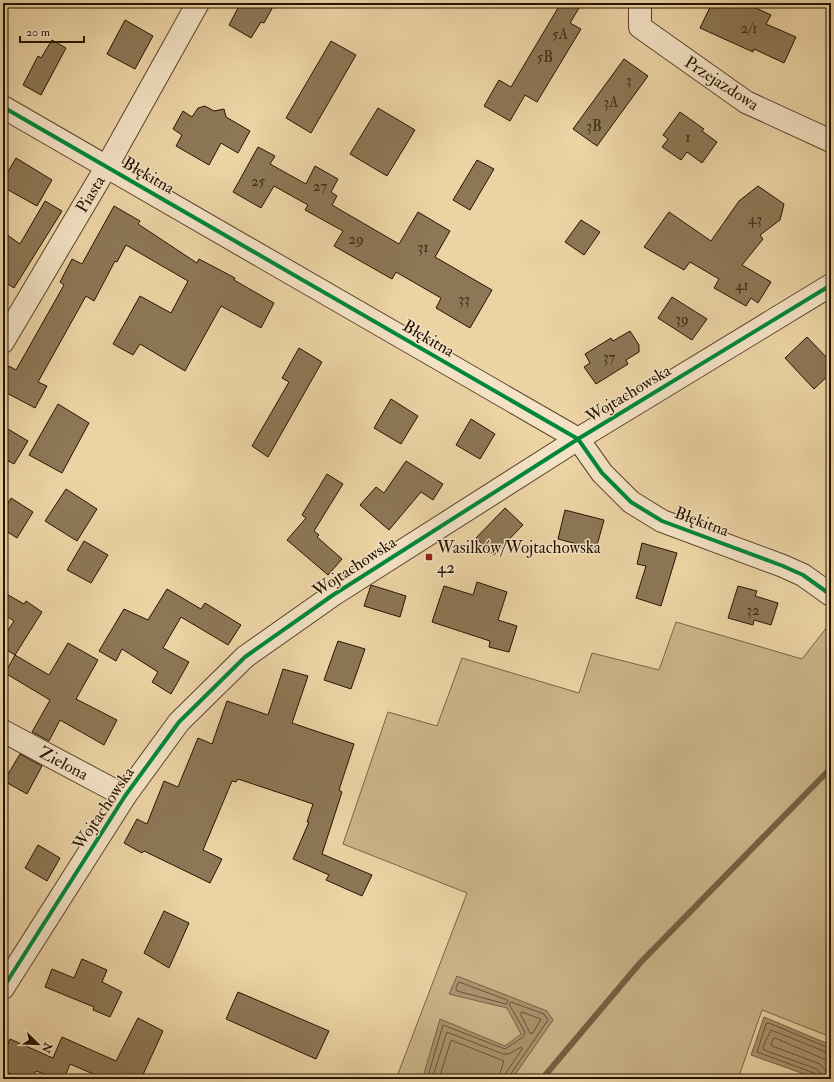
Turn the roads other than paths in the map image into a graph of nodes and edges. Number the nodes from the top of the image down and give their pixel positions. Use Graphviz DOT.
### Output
graph roads {
  1 [pos="198,3"];
  2 [pos="640,3"];
  3 [pos="3,107"];
  4 [pos="831,141"];
  5 [pos="107,166"];
  6 [pos="831,285"];
  7 [pos="3,342"];
  8 [pos="578,439"];
  9 [pos="831,595"];
  10 [pos="3,731"];
  11 [pos="125,796"];
  12 [pos="3,988"];
  1 -- 5 [label="street, Piasta"];
  2 -- 4 [label="street, Przejazdowa"];
  3 -- 5 [label="street, Błękitna"];
  5 -- 7 [label="street, Piasta"];
  5 -- 8 [label="street, Błękitna"];
  6 -- 8 [label="street, Wojtachowska"];
  8 -- 9 [label="street, Błękitna"];
  8 -- 11 [label="street, Wojtachowska"];
  10 -- 11 [label="street, Zielona"];
  11 -- 12 [label="street, Wojtachowska"];
}
